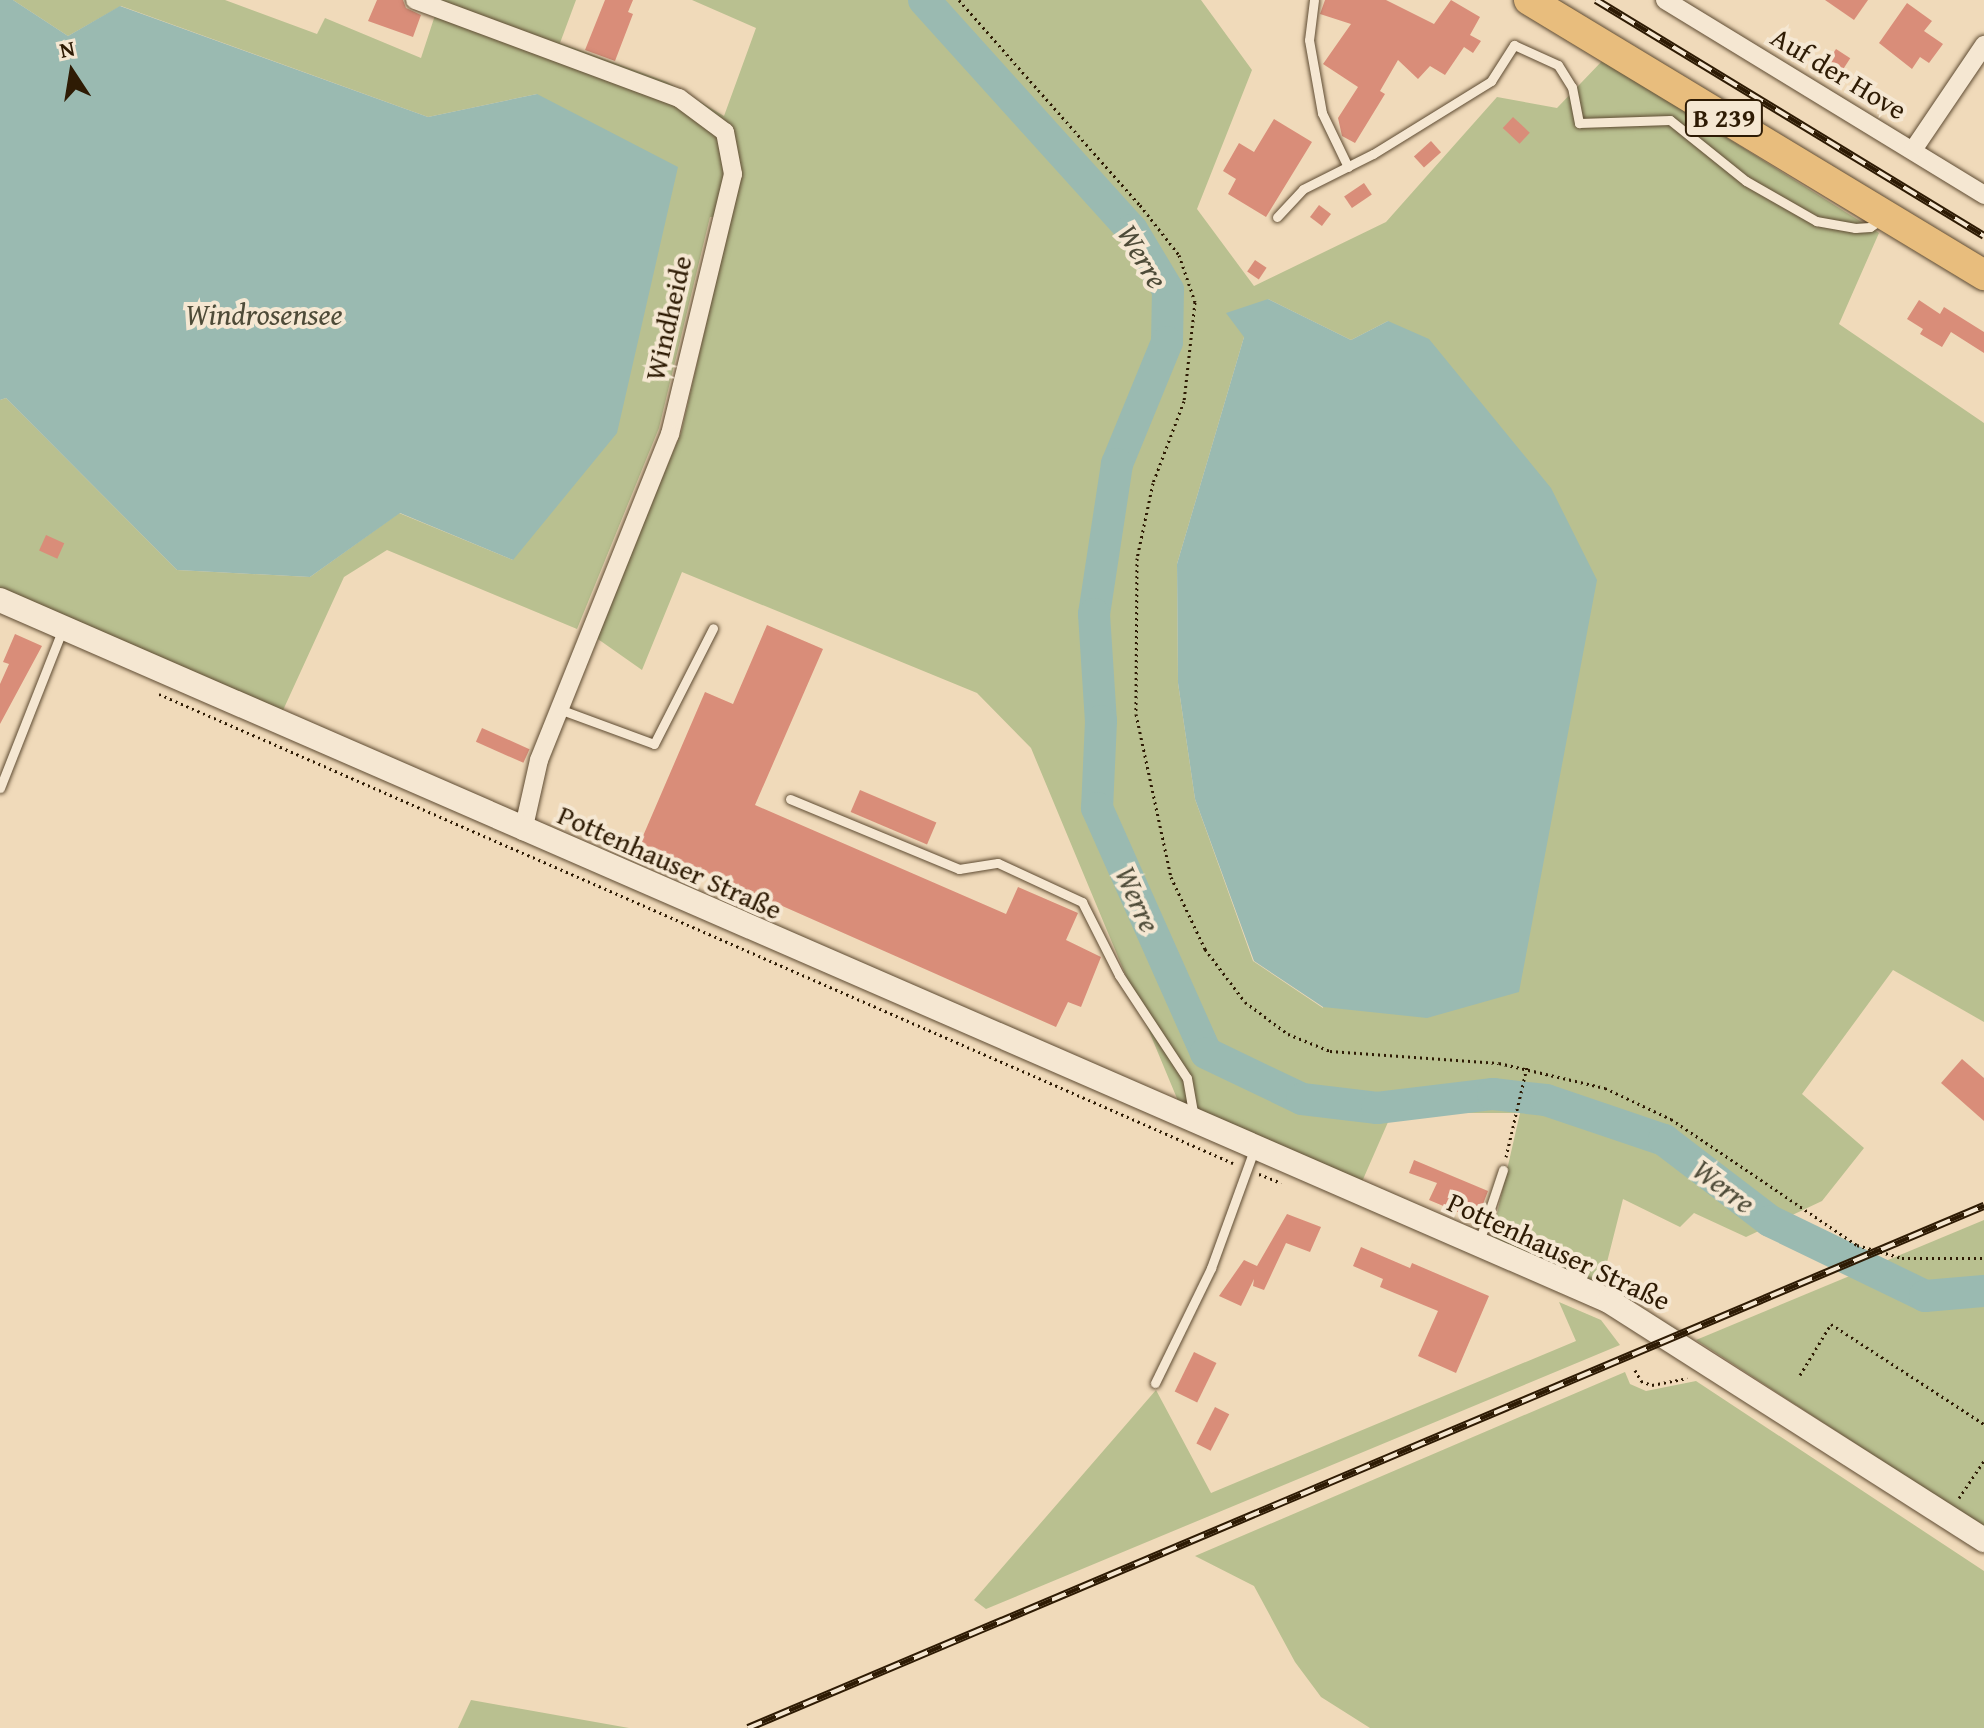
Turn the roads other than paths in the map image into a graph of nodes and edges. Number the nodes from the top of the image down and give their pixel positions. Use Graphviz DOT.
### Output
graph roads {
  1 [pos="415,0"];
  2 [pos="1314,0"];
  3 [pos="1529,0"];
  4 [pos="1665,0"];
  5 [pos="1984,45"];
  6 [pos="1913,150"];
  7 [pos="1348,167"];
  8 [pos="1984,195"];
  9 [pos="1886,215"];
  10 [pos="1277,217"];
  11 [pos="1984,275"];
  12 [pos="0,600"];
  13 [pos="63,628"];
  14 [pos="713,628"];
  15 [pos="559,709"];
  16 [pos="0,788"];
  17 [pos="790,799"];
  18 [pos="523,831"];
  19 [pos="1194,1124"];
  20 [pos="1249,1159"];
  21 [pos="1503,1170"];
  22 [pos="1478,1245"];
  23 [pos="1155,1383"];
  24 [pos="1984,1540"];
  1 -- 15 [label="street, Windheide"];
  2 -- 7 [label="lane"];
  3 -- 9 [label="main road, B 239"];
  4 -- 6 [label="street, Auf der Hove"];
  5 -- 6 [label="street"];
  6 -- 8 [label="street, Auf der Hove"];
  7 -- 9 [label="lane"];
  7 -- 10 [label="lane"];
  9 -- 11 [label="main road, B 239"];
  12 -- 13 [label="street, Pottenhauser Straße"];
  13 -- 16 [label="lane"];
  13 -- 18 [label="street, Pottenhauser Straße"];
  14 -- 15 [label="lane"];
  15 -- 18 [label="street, Windheide"];
  17 -- 19 [label="lane"];
  18 -- 19 [label="street, Pottenhauser Straße"];
  19 -- 20 [label="street, Pottenhauser Straße"];
  20 -- 22 [label="street, Pottenhauser Straße"];
  20 -- 23 [label="lane"];
  21 -- 22 [label="lane"];
  22 -- 24 [label="street, Pottenhauser Straße"];
}
